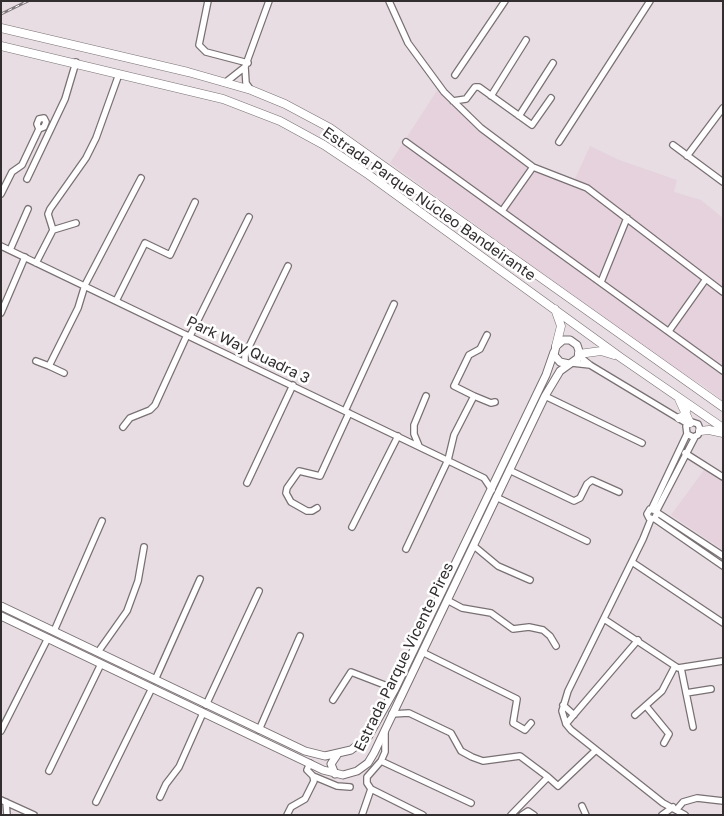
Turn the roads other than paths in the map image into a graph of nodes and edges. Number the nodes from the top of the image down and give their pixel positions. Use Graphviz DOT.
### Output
graph roads {
  1 [pos="208,1"];
  2 [pos="269,1"];
  3 [pos="505,1"];
  4 [pos="650,1"];
  5 [pos="390,2"];
  6 [pos="1,28"];
  7 [pos="526,40"];
  8 [pos="1,46"];
  9 [pos="235,60"];
  10 [pos="76,62"];
  11 [pos="553,63"];
  12 [pos="245,67"];
  13 [pos="119,74"];
  14 [pos="455,75"];
  15 [pos="226,82"];
  16 [pos="251,90"];
  17 [pos="491,96"];
  18 [pos="550,98"];
  19 [pos="452,101"];
  20 [pos="723,108"];
  21 [pos="519,116"];
  22 [pos="39,129"];
  23 [pos="406,142"];
  24 [pos="560,142"];
  25 [pos="674,145"];
  26 [pos="687,156"];
  27 [pos="533,167"];
  28 [pos="141,178"];
  29 [pos="27,179"];
  30 [pos="723,182"];
  31 [pos="1,194"];
  32 [pos="195,202"];
  33 [pos="28,209"];
  34 [pos="502,212"];
  35 [pos="248,218"];
  36 [pos="627,218"];
  37 [pos="76,223"];
  38 [pos="472,228"];
  39 [pos="53,230"];
  40 [pos="463,243"];
  41 [pos="1,246"];
  42 [pos="10,250"];
  43 [pos="25,258"];
  44 [pos="36,263"];
  45 [pos="288,266"];
  46 [pos="706,279"];
  47 [pos="601,282"];
  48 [pos="85,285"];
  49 [pos="723,292"];
  50 [pos="116,301"];
  51 [pos="394,304"];
  52 [pos="554,307"];
  53 [pos="1,313"];
  54 [pos="669,331"];
  55 [pos="487,335"];
  56 [pos="188,336"];
  57 [pos="555,349"];
  58 [pos="245,355"];
  59 [pos="579,355"];
  60 [pos="620,357"];
  61 [pos="239,360"];
  62 [pos="656,360"];
  63 [pos="36,361"];
  64 [pos="245,363"];
  65 [pos="570,363"];
  66 [pos="49,366"];
  67 [pos="590,366"];
  68 [pos="723,370"];
  69 [pos="642,371"];
  70 [pos="64,373"];
  71 [pos="293,385"];
  72 [pos="426,396"];
  73 [pos="474,396"];
  74 [pos="545,396"];
  75 [pos="678,397"];
  76 [pos="495,402"];
  77 [pos="723,407"];
  78 [pos="347,412"];
  79 [pos="686,412"];
  80 [pos="675,417"];
  81 [pos="123,427"];
  82 [pos="688,427"];
  83 [pos="723,428"];
  84 [pos="723,432"];
  85 [pos="698,434"];
  86 [pos="398,436"];
  87 [pos="642,443"];
  88 [pos="419,446"];
  89 [pos="685,453"];
  90 [pos="448,460"];
  91 [pos="509,470"];
  92 [pos="497,477"];
  93 [pos="723,477"];
  94 [pos="484,478"];
  95 [pos="247,484"];
  96 [pos="492,490"];
  97 [pos="619,492"];
  98 [pos="496,497"];
  99 [pos="317,508"];
  100 [pos="654,514"];
  101 [pos="102,520"];
  102 [pos="352,528"];
  103 [pos="684,530"];
  104 [pos="680,536"];
  105 [pos="587,541"];
  106 [pos="474,546"];
  107 [pos="144,547"];
  108 [pos="406,549"];
  109 [pos="723,556"];
  110 [pos="632,562"];
  111 [pos="723,566"];
  112 [pos="200,579"];
  113 [pos="530,580"];
  114 [pos="447,581"];
  115 [pos="455,584"];
  116 [pos="259,592"];
  117 [pos="447,600"];
  118 [pos="1,606"];
  119 [pos="1,616"];
  120 [pos="604,619"];
  121 [pos="723,623"];
  122 [pos="54,631"];
  123 [pos="300,636"];
  124 [pos="48,638"];
  125 [pos="638,640"];
  126 [pos="556,646"];
  127 [pos="98,652"];
  128 [pos="422,652"];
  129 [pos="723,661"];
  130 [pos="101,664"];
  131 [pos="678,667"];
  132 [pos="155,680"];
  133 [pos="152,688"];
  134 [pos="395,689"];
  135 [pos="711,689"];
  136 [pos="686,693"];
  137 [pos="401,698"];
  138 [pos="333,700"];
  139 [pos="206,705"];
  140 [pos="563,705"];
  141 [pos="646,706"];
  142 [pos="409,712"];
  143 [pos="203,713"];
  144 [pos="392,714"];
  145 [pos="574,715"];
  146 [pos="635,716"];
  147 [pos="531,723"];
  148 [pos="566,724"];
  149 [pos="693,727"];
  150 [pos="259,730"];
  151 [pos="385,730"];
  152 [pos="1,731"];
  153 [pos="664,743"];
  154 [pos="362,744"];
  155 [pos="596,750"];
  156 [pos="374,752"];
  157 [pos="337,755"];
  158 [pos="381,761"];
  159 [pos="310,763"];
  160 [pos="49,770"];
  161 [pos="335,774"];
  162 [pos="313,776"];
  163 [pos="548,778"];
  164 [pos="350,787"];
  165 [pos="371,789"];
  166 [pos="160,797"];
  167 [pos="4,801"];
  168 [pos="723,801"];
  169 [pos="96,802"];
  170 [pos="471,803"];
  171 [pos="582,806"];
  172 [pos="675,808"];
  173 [pos="421,814"];
  174 [pos="7,815"];
  175 [pos="34,815"];
  176 [pos="287,815"];
  177 [pos="362,815"];
  178 [pos="511,815"];
  179 [pos="522,815"];
  180 [pos="534,815"];
  181 [pos="586,815"];
  182 [pos="662,815"];
  183 [pos="685,815"];
  1 -- 9 [label="street"];
  2 -- 12 [label="street"];
  3 -- 14 [label="street"];
  4 -- 24 [label="street"];
  5 -- 19 [label="street"];
  6 -- 15 [label="highway, Estrada Parque Núcleo Bandeirante"];
  7 -- 17 [label="street"];
  8 -- 10 [label="highway, Estrada Parque Núcleo Bandeirante"];
  9 -- 12 [label="street"];
  9 -- 12 [label="street"];
  10 -- 13 [label="highway, Estrada Parque Núcleo Bandeirante"];
  10 -- 29 [label="street"];
  11 -- 21 [label="street"];
  12 -- 15 [label="street"];
  12 -- 16 [label="street"];
  13 -- 39 [label="street"];
  13 -- 40 [label="highway, Estrada Parque Núcleo Bandeirante"];
  15 -- 16 [label="highway, Estrada Parque Núcleo Bandeirante"];
  16 -- 38 [label="highway, Estrada Parque Núcleo Bandeirante"];
  17 -- 19 [label="street"];
  17 -- 21 [label="street"];
  18 -- 21 [label="street"];
  19 -- 27 [label="street"];
  20 -- 26 [label="street"];
  22 -- 31 [label="street"];
  23 -- 34 [label="street"];
  25 -- 26 [label="street"];
  26 -- 30 [label="street"];
  27 -- 34 [label="street"];
  27 -- 36 [label="street"];
  28 -- 48 [label="street"];
  32 -- 50 [label="street"];
  33 -- 42 [label="street"];
  34 -- 47 [label="street"];
  35 -- 56 [label="street"];
  36 -- 46 [label="street"];
  36 -- 47 [label="street"];
  37 -- 39 [label="street"];
  38 -- 40 [label="highway"];
  38 -- 62 [label="highway, Estrada Parque Núcleo Bandeirante"];
  39 -- 44 [label="street"];
  40 -- 52 [label="highway, Estrada Parque Núcleo Bandeirante"];
  41 -- 42 [label="street, Park Way Quadra 3"];
  42 -- 43 [label="street, Park Way Quadra 3"];
  43 -- 44 [label="street, Park Way Quadra 3"];
  43 -- 53 [label="street"];
  44 -- 48 [label="street, Park Way Quadra 3"];
  45 -- 58 [label="street"];
  46 -- 49 [label="street"];
  46 -- 54 [label="street"];
  47 -- 54 [label="street"];
  48 -- 50 [label="street, Park Way Quadra 3"];
  48 -- 66 [label="street"];
  50 -- 56 [label="street, Park Way Quadra 3"];
  51 -- 78 [label="street"];
  52 -- 57 [label="highway"];
  52 -- 60 [label="highway, Estrada Parque Núcleo Bandeirante"];
  54 -- 68 [label="street"];
  55 -- 73 [label="street"];
  56 -- 61 [label="street, Park Way Quadra 3"];
  56 -- 81 [label="street"];
  57 -- 59 [label="main road"];
  57 -- 65 [label="main road"];
  57 -- 92 [label="main road, Estrada Parque Vicente Pires"];
  58 -- 61 [label="street"];
  58 -- 64 [label="street"];
  59 -- 60 [label="highway"];
  59 -- 65 [label="main road, Estrada Parque Vicente Pires"];
  59 -- 67 [label="street"];
  60 -- 69 [label="highway, Estrada Parque Núcleo Bandeirante"];
  61 -- 64 [label="street, Park Way Quadra 3"];
  62 -- 69 [label="highway"];
  62 -- 77 [label="highway, Estrada Parque Núcleo Bandeirante"];
  63 -- 66 [label="street"];
  64 -- 71 [label="street, Park Way Quadra 3"];
  65 -- 67 [label="street"];
  65 -- 74 [label="main road, Estrada Parque Vicente Pires"];
  66 -- 70 [label="street"];
  67 -- 80 [label="street"];
  69 -- 75 [label="highway, Estrada Parque Núcleo Bandeirante"];
  71 -- 78 [label="street, Park Way Quadra 3"];
  71 -- 95 [label="street"];
  72 -- 88 [label="street"];
  73 -- 76 [label="street"];
  73 -- 90 [label="street"];
  74 -- 87 [label="street"];
  74 -- 91 [label="main road, Estrada Parque Vicente Pires"];
  75 -- 79 [label="highway"];
  75 -- 83 [label="highway, Estrada Parque Núcleo Bandeirante"];
  78 -- 86 [label="street, Park Way Quadra 3"];
  78 -- 99 [label="street"];
  79 -- 80 [label="highway"];
  79 -- 82 [label="highway"];
  80 -- 82 [label="street"];
  82 -- 85 [label="street"];
  82 -- 85 [label="street"];
  82 -- 100 [label="street"];
  84 -- 85 [label="highway"];
  85 -- 89 [label="street"];
  86 -- 88 [label="street, Park Way Quadra 3"];
  86 -- 102 [label="street"];
  88 -- 90 [label="street, Park Way Quadra 3"];
  89 -- 93 [label="street"];
  89 -- 100 [label="street"];
  90 -- 94 [label="street, Park Way Quadra 3"];
  90 -- 108 [label="street"];
  91 -- 97 [label="street"];
  91 -- 98 [label="main road, Estrada Parque Vicente Pires"];
  92 -- 94 [label="street"];
  92 -- 96 [label="main road, Estrada Parque Vicente Pires"];
  94 -- 96 [label="street, Park Way Quadra 3"];
  96 -- 114 [label="main road, Estrada Parque Vicente Pires"];
  98 -- 105 [label="street"];
  98 -- 106 [label="main road, Estrada Parque Vicente Pires"];
  100 -- 103 [label="street"];
  100 -- 104 [label="street"];
  100 -- 110 [label="street"];
  101 -- 122 [label="street"];
  103 -- 104 [label="street"];
  103 -- 109 [label="street"];
  104 -- 111 [label="street"];
  106 -- 113 [label="street"];
  106 -- 115 [label="main road, Estrada Parque Vicente Pires"];
  107 -- 127 [label="street"];
  110 -- 120 [label="street"];
  110 -- 121 [label="street"];
  112 -- 132 [label="street"];
  114 -- 115 [label="main road"];
  114 -- 134 [label="main road, Estrada Parque Vicente Pires"];
  115 -- 117 [label="main road, Estrada Parque Vicente Pires"];
  116 -- 139 [label="street"];
  117 -- 126 [label="street"];
  117 -- 128 [label="main road, Estrada Parque Vicente Pires"];
  118 -- 122 [label="main road, Estrada Parque Vicente Pires"];
  119 -- 124 [label="main road"];
  120 -- 125 [label="street"];
  120 -- 140 [label="street"];
  122 -- 127 [label="main road, Estrada Parque Vicente Pires"];
  123 -- 150 [label="street"];
  124 -- 130 [label="main road"];
  124 -- 152 [label="street"];
  125 -- 131 [label="street"];
  125 -- 145 [label="street"];
  127 -- 132 [label="main road, Estrada Parque Vicente Pires"];
  128 -- 137 [label="main road, Estrada Parque Vicente Pires"];
  128 -- 147 [label="street"];
  129 -- 131 [label="street"];
  130 -- 133 [label="main road"];
  130 -- 160 [label="street"];
  131 -- 136 [label="street"];
  131 -- 141 [label="street"];
  132 -- 139 [label="main road, Estrada Parque Vicente Pires"];
  133 -- 143 [label="main road"];
  133 -- 169 [label="street"];
  134 -- 138 [label="street"];
  134 -- 154 [label="main road, Estrada Parque Vicente Pires"];
  135 -- 136 [label="street"];
  136 -- 149 [label="street"];
  137 -- 142 [label="street"];
  137 -- 144 [label="main road, Estrada Parque Vicente Pires"];
  139 -- 150 [label="main road, Estrada Parque Vicente Pires"];
  140 -- 145 [label="street"];
  140 -- 148 [label="street"];
  141 -- 146 [label="street"];
  141 -- 153 [label="street"];
  142 -- 144 [label="street"];
  142 -- 163 [label="street"];
  143 -- 159 [label="main road"];
  143 -- 166 [label="street"];
  144 -- 151 [label="main road, Estrada Parque Vicente Pires"];
  145 -- 148 [label="street"];
  148 -- 155 [label="street"];
  150 -- 157 [label="main road, Estrada Parque Vicente Pires"];
  151 -- 156 [label="main road, Estrada Parque Vicente Pires"];
  151 -- 158 [label="street"];
  154 -- 156 [label="main road"];
  154 -- 157 [label="main road, Estrada Parque Vicente Pires"];
  155 -- 163 [label="street"];
  155 -- 172 [label="street"];
  156 -- 161 [label="main road, Estrada Parque Vicente Pires"];
  157 -- 161 [label="main road"];
  158 -- 165 [label="street"];
  158 -- 170 [label="street"];
  159 -- 161 [label="main road"];
  159 -- 162 [label="street"];
  162 -- 164 [label="street"];
  162 -- 176 [label="street"];
  163 -- 178 [label="street"];
  165 -- 173 [label="street"];
  165 -- 177 [label="street"];
  167 -- 174 [label="street"];
  167 -- 175 [label="street"];
  168 -- 172 [label="street"];
  171 -- 181 [label="street"];
  172 -- 182 [label="street"];
  172 -- 183 [label="street"];
  179 -- 180 [label="street"];
}
